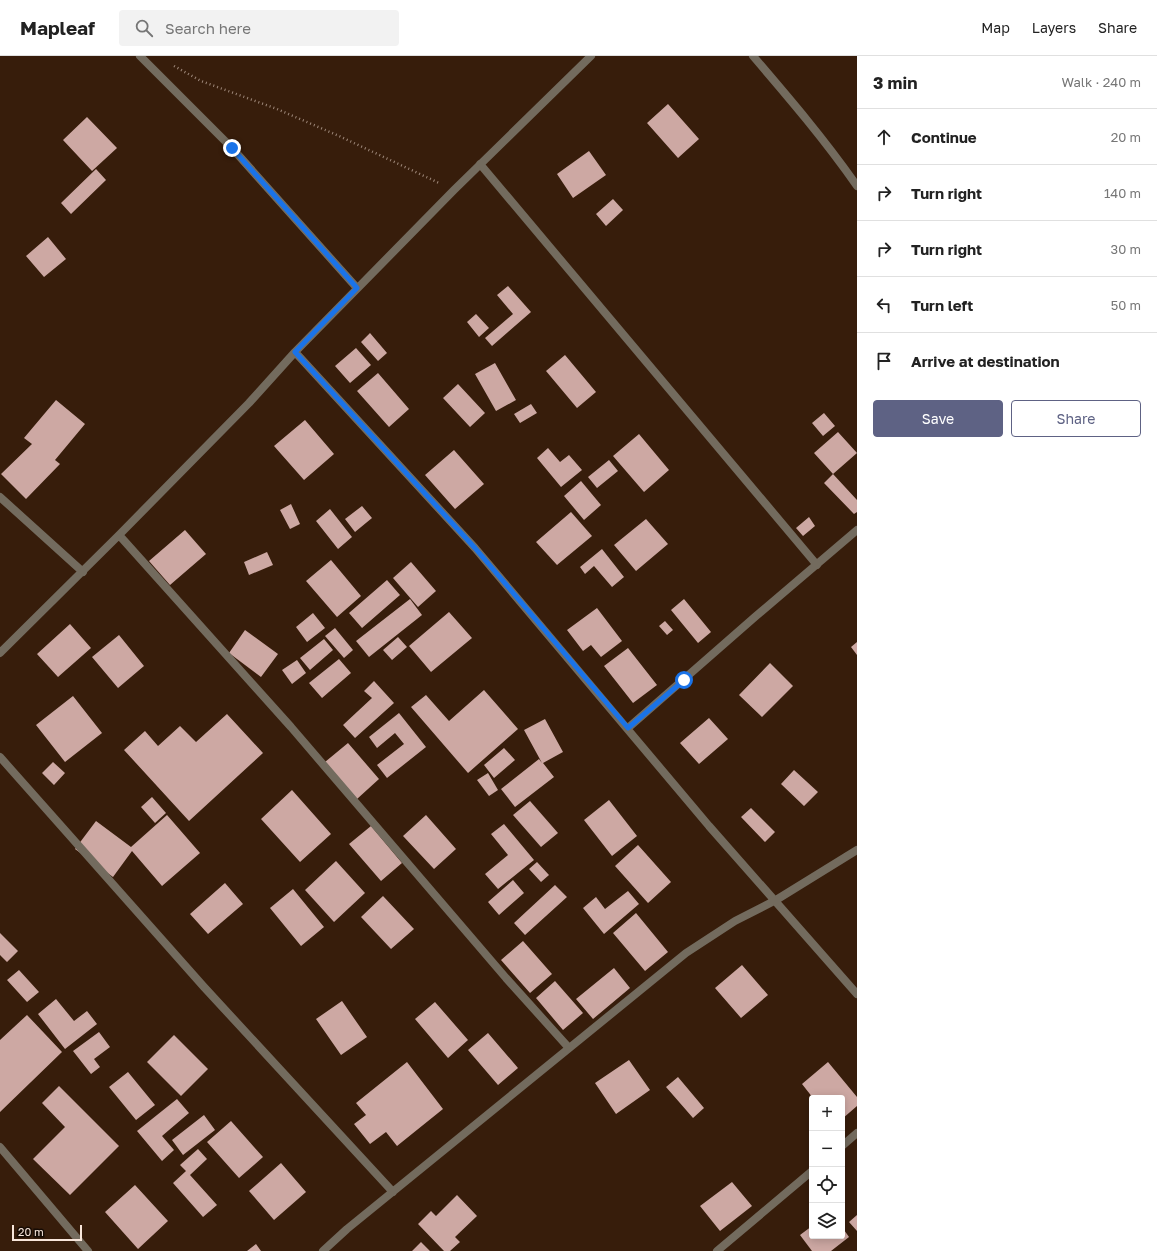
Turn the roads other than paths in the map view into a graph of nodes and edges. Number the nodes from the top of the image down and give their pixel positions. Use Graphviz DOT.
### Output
graph roads {
  1 [pos="140,56"];
  2 [pos="591,56"];
  3 [pos="753,56"];
  4 [pos="480,164"];
  5 [pos="857,186"];
  6 [pos="357,288"];
  7 [pos="295,352"];
  8 [pos="0,497"];
  9 [pos="857,530"];
  10 [pos="119,535"];
  11 [pos="817,565"];
  12 [pos="83,572"];
  13 [pos="0,653"];
  14 [pos="628,728"];
  15 [pos="0,757"];
  16 [pos="857,850"];
  17 [pos="776,900"];
  18 [pos="857,994"];
  19 [pos="569,1048"];
  20 [pos="857,1133"];
  21 [pos="845,1143"];
  22 [pos="0,1147"];
  23 [pos="809,1174"];
  24 [pos="393,1192"];
  25 [pos="88,1251"];
  26 [pos="323,1251"];
  27 [pos="717,1251"];
  1 -- 6 [label="street"];
  2 -- 4 [label="street"];
  3 -- 5 [label="street"];
  4 -- 6 [label="street"];
  4 -- 11 [label="street"];
  6 -- 7 [label="street"];
  7 -- 10 [label="street"];
  7 -- 14 [label="street"];
  8 -- 12 [label="street"];
  9 -- 11 [label="street"];
  10 -- 12 [label="street"];
  10 -- 19 [label="street"];
  11 -- 14 [label="street"];
  12 -- 13 [label="street"];
  14 -- 17 [label="street"];
  15 -- 24 [label="street"];
  16 -- 17 [label="street"];
  17 -- 18 [label="street"];
  17 -- 19 [label="street"];
  19 -- 24 [label="street"];
  20 -- 21 [label="street"];
  22 -- 25 [label="street"];
  23 -- 27 [label="street"];
  24 -- 26 [label="street"];
}
